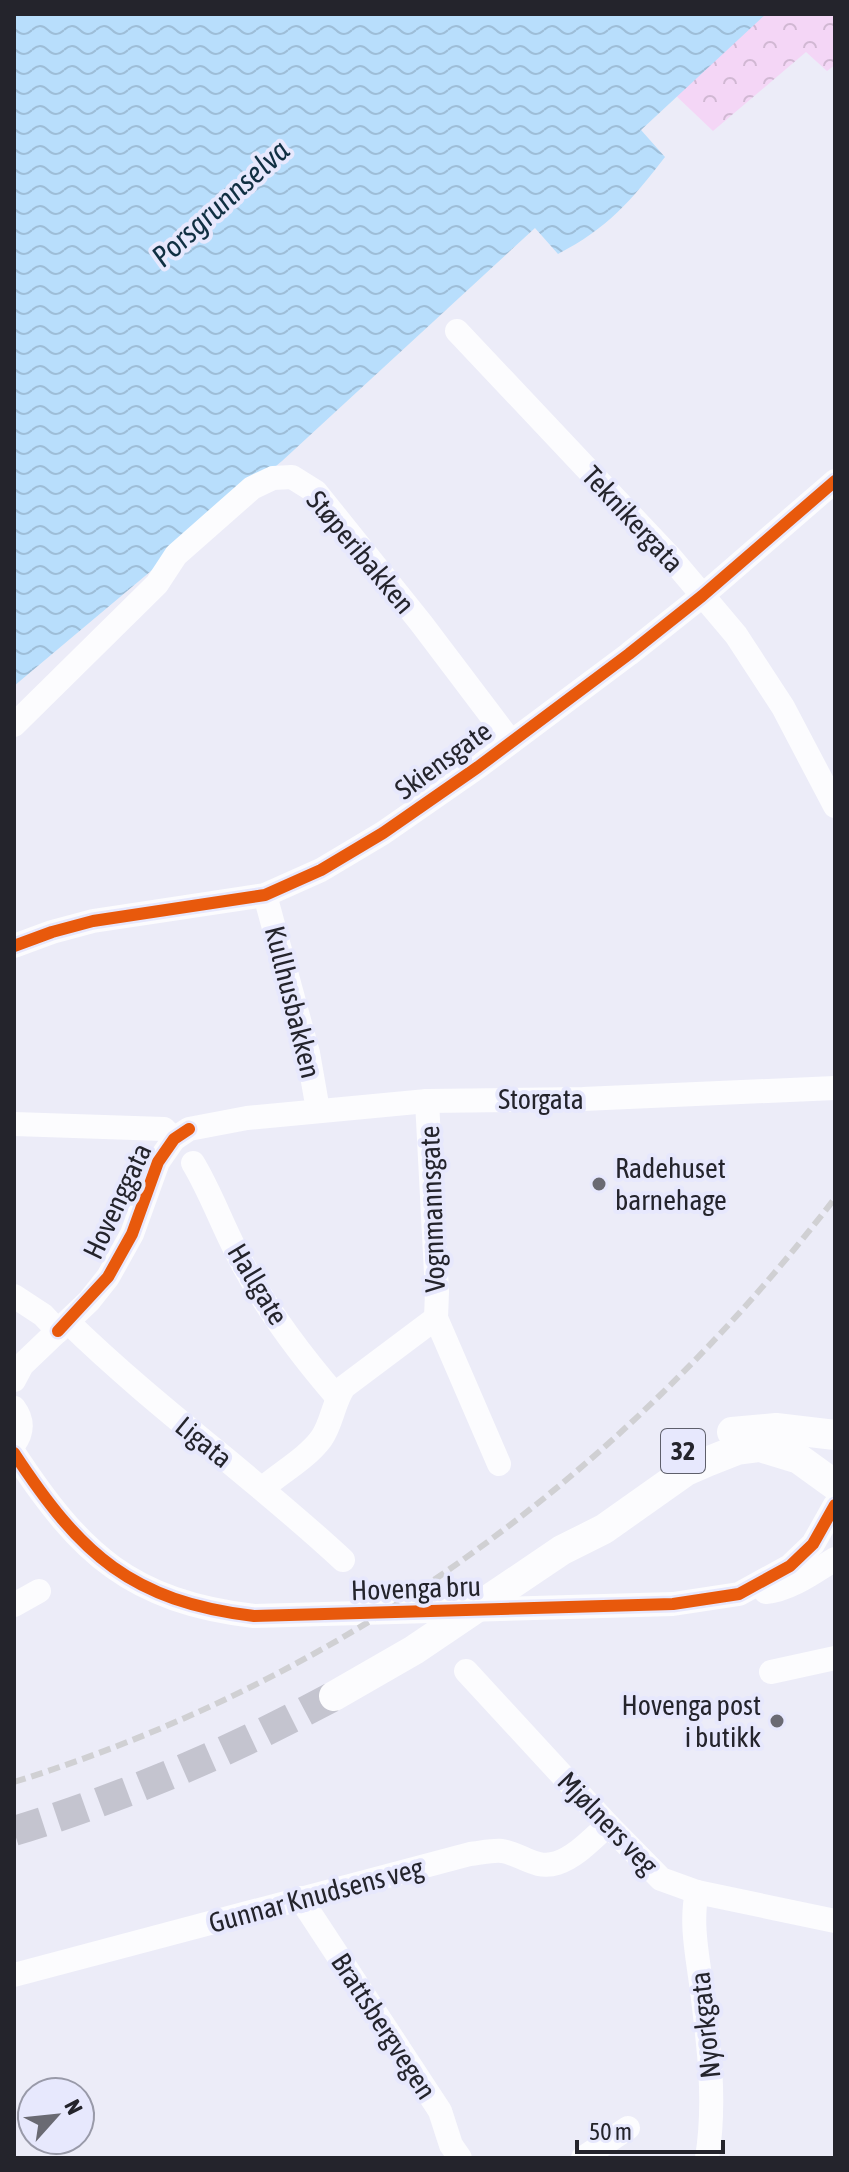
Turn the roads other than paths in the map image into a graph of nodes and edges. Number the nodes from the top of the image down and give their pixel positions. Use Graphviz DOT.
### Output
graph roads {
  1 [pos="457,331"];
  2 [pos="835,481"];
  3 [pos="702,596"];
  4 [pos="14,725"];
  5 [pos="511,742"];
  6 [pos="835,806"];
  7 [pos="265,895"];
  8 [pos="14,946"];
  9 [pos="835,1088"];
  10 [pos="427,1101"];
  11 [pos="318,1110"];
  12 [pos="247,1118"];
  13 [pos="14,1124"];
  14 [pos="174,1139"];
  15 [pos="193,1163"];
  16 [pos="14,1296"];
  17 [pos="436,1318"];
  18 [pos="63,1326"];
  19 [pos="14,1380"];
  20 [pos="337,1397"];
  21 [pos="14,1408"];
  22 [pos="835,1435"];
  23 [pos="14,1444"];
  24 [pos="14,1453"];
  25 [pos="499,1464"];
  26 [pos="835,1485"];
  27 [pos="262,1489"];
  28 [pos="835,1505"];
  29 [pos="562,1550"];
  30 [pos="835,1559"];
  31 [pos="343,1560"];
  32 [pos="39,1591"];
  33 [pos="739,1594"];
  34 [pos="14,1605"];
  35 [pos="835,1658"];
  36 [pos="466,1671"];
  37 [pos="771,1672"];
  38 [pos="334,1696"];
  39 [pos="608,1825"];
  40 [pos="697,1892"];
  41 [pos="300,1898"];
  42 [pos="835,1921"];
  43 [pos="14,1975"];
  44 [pos="628,2128"];
  45 [pos="448,2154"];
  46 [pos="583,2158"];
  47 [pos="707,2158"];
  1 -- 3 [label="street, Teknikergata"];
  2 -- 3 [label="street, Skiensgate"];
  3 -- 5 [label="street, Skiensgate"];
  3 -- 6 [label="street, Teknikergata"];
  4 -- 5 [label="street, Støperibakken"];
  5 -- 7 [label="street, Skiensgate"];
  7 -- 8 [label="street, Skiensgate"];
  7 -- 11 [label="street, Kullhusbakken"];
  9 -- 10 [label="street, Storgata"];
  10 -- 11 [label="street, Storgata"];
  10 -- 17 [label="street, Vognmannsgate"];
  11 -- 12 [label="street, Storgata"];
  12 -- 14 [label="street, Hovenggata"];
  13 -- 14 [label="street"];
  14 -- 18 [label="street, Hovenggata"];
  15 -- 20 [label="street, Hallgate"];
  16 -- 18 [label="street, Ligata"];
  17 -- 20 [label="street, Vognmannsgate"];
  17 -- 25 [label="street, Vognmannsgate"];
  18 -- 19 [label="street, Hovenggata"];
  18 -- 27 [label="street, Ligata"];
  20 -- 27 [label="street, Vognmannsgate"];
  21 -- 23 [label="street"];
  22 -- 29 [label="main road, 32"];
  24 -- 33 [label="street, Hovenga bru"];
  26 -- 29 [label="main road, 32"];
  27 -- 31 [label="street, Ligata"];
  28 -- 33 [label="street"];
  29 -- 38 [label="main road, 32"];
  30 -- 33 [label="street"];
  32 -- 34 [label="street"];
  35 -- 37 [label="street"];
  36 -- 39 [label="street, Mjølners veg"];
  39 -- 40 [label="street, Mjølners veg"];
  39 -- 41 [label="street, Gunnar Knudsens veg"];
  40 -- 42 [label="street, Mjølners veg"];
  40 -- 47 [label="street, Nyorkgata"];
  41 -- 43 [label="street, Gunnar Knudsens veg"];
  41 -- 45 [label="street, Brattsbergvegen"];
  44 -- 46 [label="street"];
}
